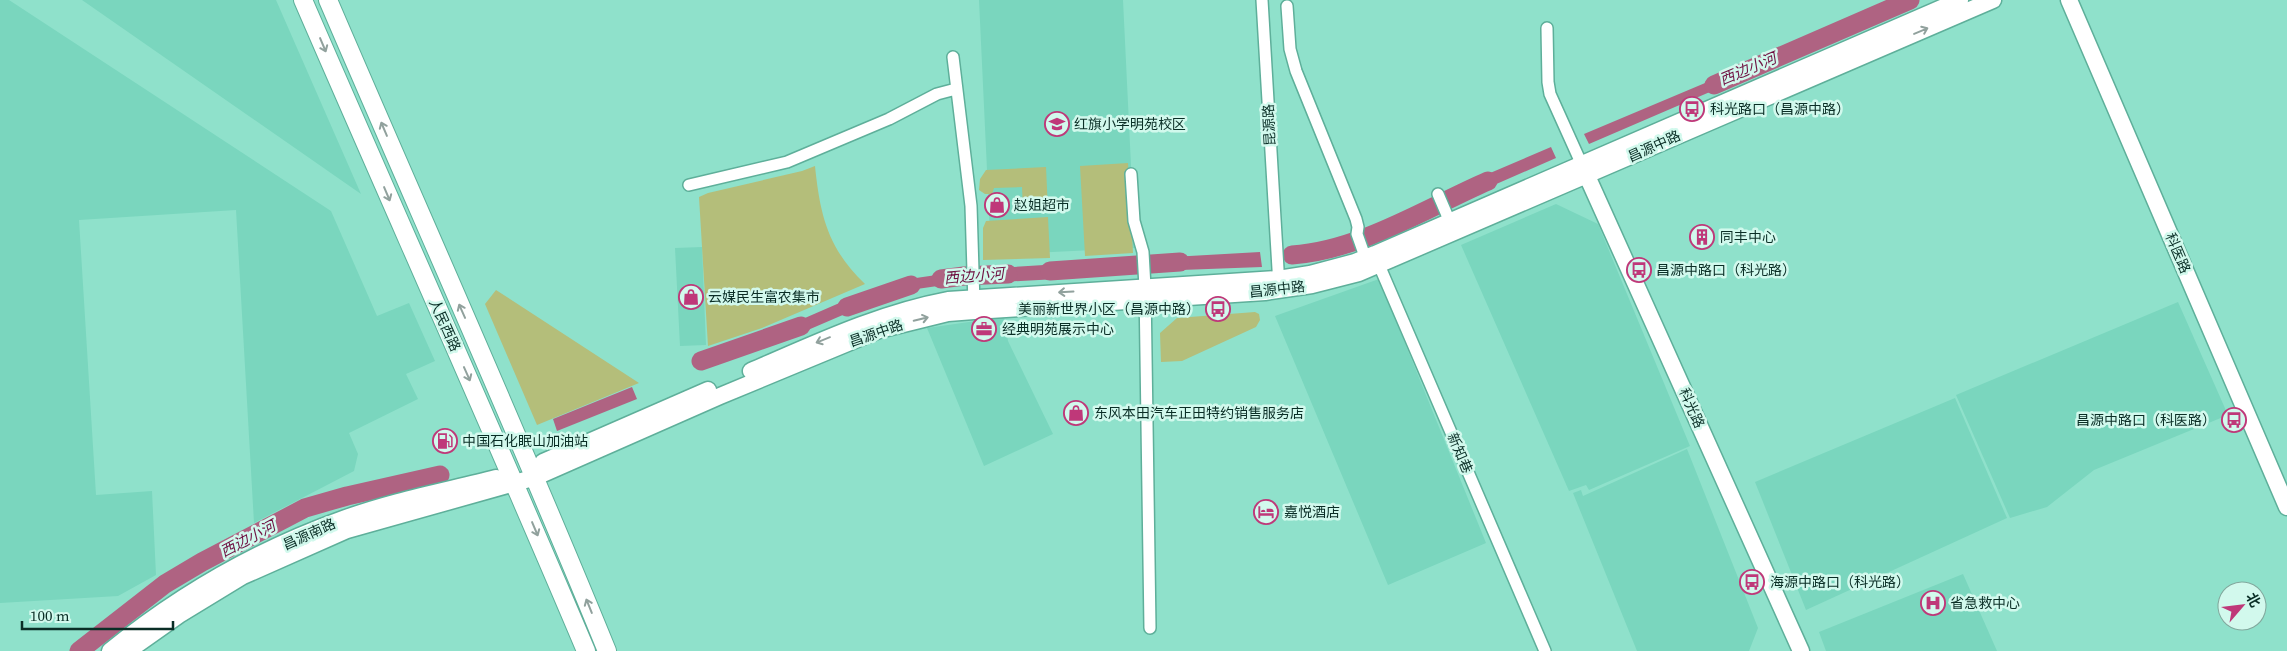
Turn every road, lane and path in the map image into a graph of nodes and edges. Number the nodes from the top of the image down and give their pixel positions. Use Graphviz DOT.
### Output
graph roads {
  1 [pos="303,0"];
  2 [pos="328,0"];
  3 [pos="1262,0"];
  4 [pos="1960,0"];
  5 [pos="1993,0"];
  6 [pos="2069,0"];
  7 [pos="1288,6"];
  8 [pos="1547,28"];
  9 [pos="953,57"];
  10 [pos="956,89"];
  11 [pos="1585,171"];
  12 [pos="1131,174"];
  13 [pos="689,185"];
  14 [pos="1438,194"];
  15 [pos="1449,219"];
  16 [pos="1372,261"];
  17 [pos="1278,280"];
  18 [pos="1144,288"];
  19 [pos="974,299"];
  20 [pos="534,472"];
  21 [pos="514,479"];
  22 [pos="2287,507"];
  23 [pos="1150,628"];
  24 [pos="1800,650"];
  25 [pos="110,651"];
  26 [pos="128,651"];
  27 [pos="586,651"];
  28 [pos="607,651"];
  29 [pos="1545,651"];
  1 -- 21 [label="main road, 人民西路, one-way"];
  20 -- 2 [label="main road, 人民西路, one-way"];
  3 -- 17 [label="street, 昆源路"];
  4 -- 11 [label="main road, 昌源中路"];
  11 -- 5 [label="main road, 昌源中路, one-way"];
  6 -- 22 [label="main road, 科医路"];
  7 -- 16 [label="street, 新知巷"];
  8 -- 11 [label="street"];
  9 -- 10 [label="street"];
  10 -- 13 [label="street"];
  10 -- 19 [label="street"];
  11 -- 15 [label="main road, 昌源中路"];
  11 -- 16 [label="main road, 昌源中路"];
  11 -- 24 [label="main road, 科光路"];
  12 -- 18 [label="street"];
  14 -- 15 [label="street"];
  15 -- 16 [label="main road, 昌源中路"];
  16 -- 17 [label="main road, 昌源中路"];
  16 -- 29 [label="street, 新知巷"];
  17 -- 18 [label="main road, 昌源中路"];
  18 -- 19 [label="main road, 昌源中路"];
  18 -- 23 [label="street"];
  19 -- 20 [label="main road, 昌源中路"];
  20 -- 21 [label="main road, 昌源南路"];
  28 -- 20 [label="main road, 人民西路, one-way"];
  21 -- 25 [label="main road, 昌源南路"];
  21 -- 26 [label="main road, 昌源南路"];
  21 -- 27 [label="main road, 人民西路, one-way"];
}
